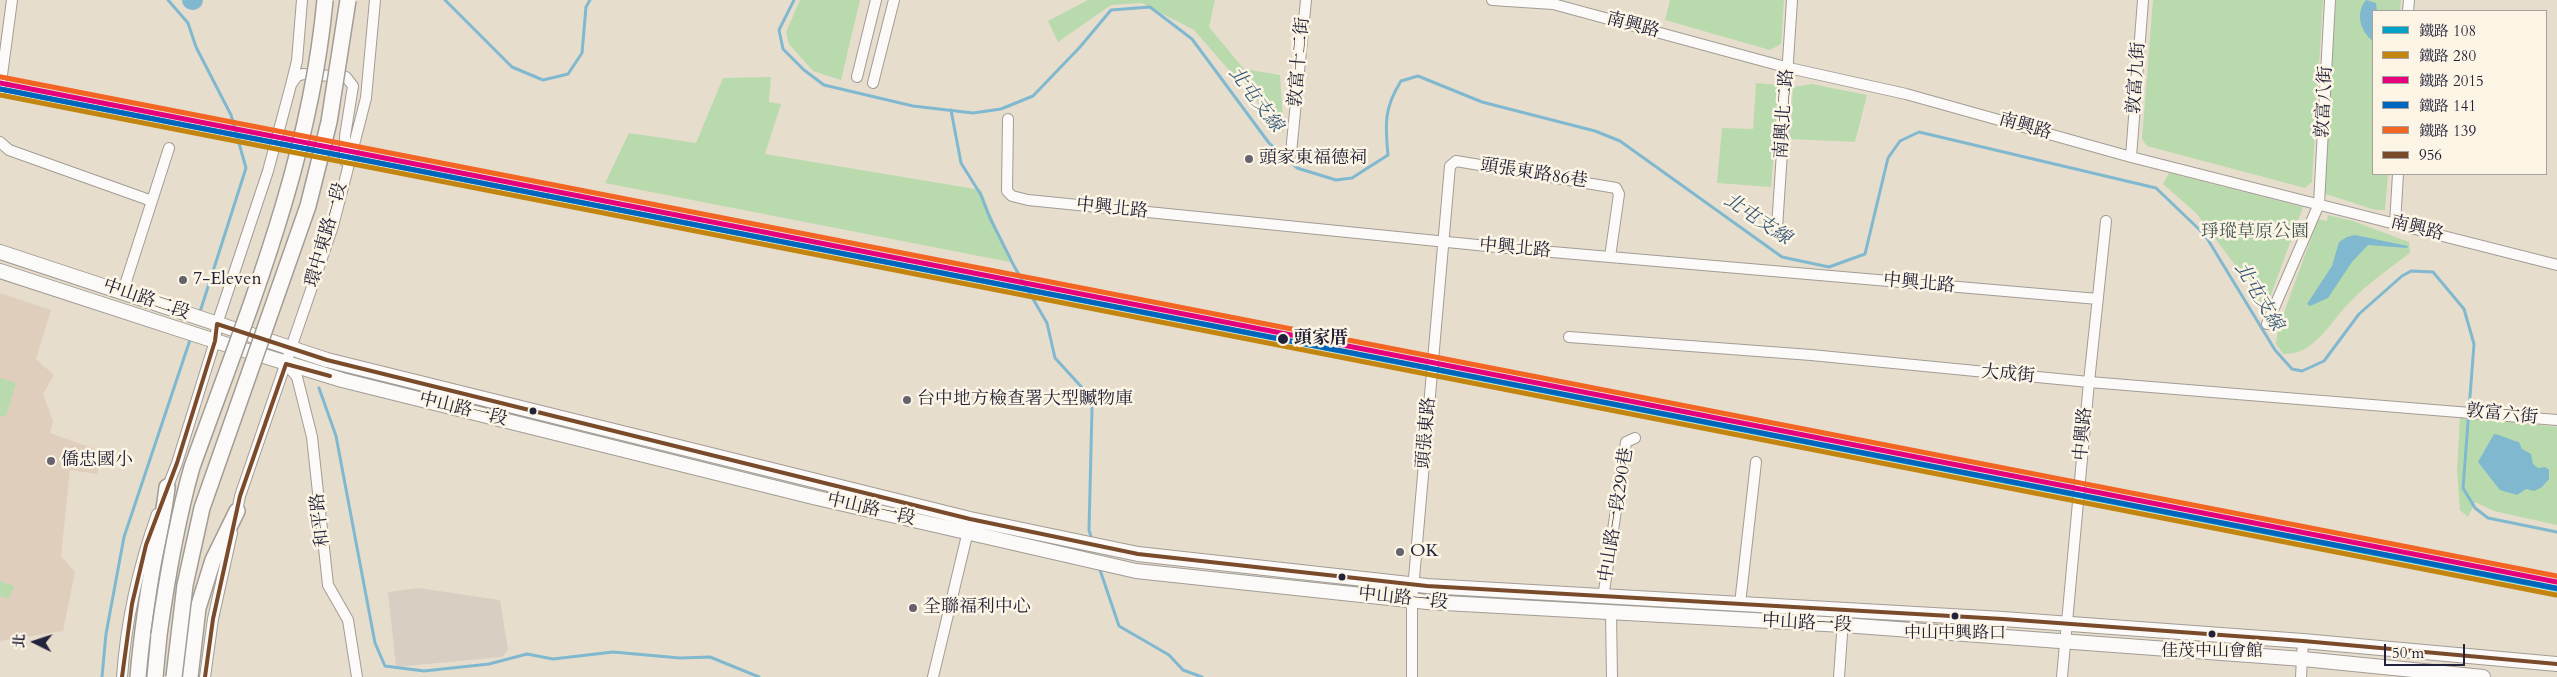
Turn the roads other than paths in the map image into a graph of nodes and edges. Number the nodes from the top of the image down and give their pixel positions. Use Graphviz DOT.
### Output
graph roads {
  1 [pos="12,0"];
  2 [pos="302,0"];
  3 [pos="325,0"];
  4 [pos="348,0"];
  5 [pos="374,0"];
  6 [pos="876,0"];
  7 [pos="894,0"];
  8 [pos="1306,0"];
  9 [pos="1492,0"];
  10 [pos="1792,0"];
  11 [pos="2143,0"];
  12 [pos="2330,0"];
  13 [pos="1788,68"];
  14 [pos="857,77"];
  15 [pos="873,83"];
  16 [pos="291,85"];
  17 [pos="0,90"];
  18 [pos="1008,119"];
  19 [pos="0,142"];
  20 [pos="169,148"];
  21 [pos="1291,153"];
  22 [pos="2131,157"];
  23 [pos="1452,162"];
  24 [pos="2398,175"];
  25 [pos="345,177"];
  26 [pos="152,201"];
  27 [pos="2319,204"];
  28 [pos="2106,221"];
  29 [pos="2395,224"];
  30 [pos="1777,228"];
  31 [pos="1442,242"];
  32 [pos="0,252"];
  33 [pos="1610,257"];
  34 [pos="2557,265"];
  35 [pos="0,270"];
  36 [pos="123,291"];
  37 [pos="2098,299"];
  38 [pos="217,324"];
  39 [pos="2267,324"];
  40 [pos="1569,337"];
  41 [pos="215,341"];
  42 [pos="291,350"];
  43 [pos="286,364"];
  44 [pos="2089,382"];
  45 [pos="2448,410"];
  46 [pos="2557,420"];
  47 [pos="1635,438"];
  48 [pos="1756,462"];
  49 [pos="167,488"];
  50 [pos="237,510"];
  51 [pos="969,525"];
  52 [pos="1414,585"];
  53 [pos="1603,598"];
  54 [pos="1412,601"];
  55 [pos="1740,604"];
  56 [pos="1844,609"];
  57 [pos="1611,613"];
  58 [pos="2067,624"];
  59 [pos="1843,625"];
  60 [pos="2303,641"];
  61 [pos="2066,643"];
  62 [pos="2303,659"];
  63 [pos="2557,664"];
  64 [pos="122,677"];
  65 [pos="138,677"];
  66 [pos="154,677"];
  67 [pos="174,677"];
  68 [pos="190,677"];
  69 [pos="205,677"];
  70 [pos="357,677"];
  71 [pos="933,677"];
  72 [pos="1412,677"];
  73 [pos="1612,677"];
  74 [pos="1839,677"];
  75 [pos="2062,677"];
  76 [pos="2301,677"];
  77 [pos="2482,677"];
  1 -- 17 [label="street"];
  2 -- 16 [label="street"];
  3 -- 66 [label="highway, bridge"];
  4 -- 67 [label="highway, bridge"];
  5 -- 25 [label="street, 環中東路一段"];
  6 -- 14 [label="street"];
  7 -- 15 [label="street"];
  8 -- 21 [label="street, 敦富十二街"];
  9 -- 13 [label="street, 南興路"];
  10 -- 13 [label="street, 南興北二路"];
  11 -- 22 [label="street, 敦富九街"];
  12 -- 27 [label="street, 敦富八街"];
  13 -- 22 [label="street, 南興路"];
  13 -- 30 [label="street, 南興北二路"];
  16 -- 25 [label="street"];
  16 -- 38 [label="street"];
  18 -- 31 [label="street, 中興北路"];
  19 -- 26 [label="street"];
  20 -- 26 [label="street"];
  22 -- 27 [label="street, 南興路"];
  23 -- 31 [label="street, 頭張東路"];
  23 -- 33 [label="street, 頭張東路86巷"];
  24 -- 29 [label="street"];
  25 -- 42 [label="street, 環中東路一段"];
  26 -- 36 [label="street"];
  27 -- 29 [label="street, 南興路"];
  27 -- 39 [label="street"];
  28 -- 37 [label="street, 中興路"];
  29 -- 34 [label="street, 南興路"];
  31 -- 33 [label="street, 中興北路"];
  31 -- 52 [label="street, 頭張東路"];
  32 -- 36 [label="main road, 中山路二段"];
  33 -- 37 [label="street, 中興北路"];
  35 -- 41 [label="main road, 中山路二段"];
  36 -- 38 [label="main road, 中山路二段"];
  37 -- 44 [label="street, 中興路"];
  38 -- 41 [label="street"];
  38 -- 42 [label="main road, 中山路二段"];
  40 -- 44 [label="street, 大成街"];
  41 -- 43 [label="main road, 中山路二段"];
  41 -- 49 [label="street"];
  42 -- 43 [label="street, 環中東路一段"];
  42 -- 51 [label="main road, 中山路一段"];
  43 -- 50 [label="street, 環中東路一段"];
  43 -- 51 [label="main road, 中山路一段"];
  43 -- 70 [label="street, 和平路"];
  44 -- 45 [label="street, 大成街"];
  44 -- 58 [label="street, 中興路"];
  45 -- 46 [label="street, 敦富六街"];
  47 -- 53 [label="street, 中山路一段290巷"];
  48 -- 55 [label="street"];
  49 -- 64 [label="street"];
  49 -- 65 [label="highway"];
  50 -- 68 [label="highway"];
  50 -- 69 [label="street, 環中東路一段"];
  51 -- 52 [label="main road, 中山路一段"];
  51 -- 54 [label="main road, 中山路一段"];
  51 -- 71 [label="street"];
  52 -- 53 [label="main road, 中山路一段"];
  52 -- 54 [label="street, 頭張東路"];
  53 -- 55 [label="main road, 中山路一段"];
  54 -- 57 [label="main road, 中山路一段"];
  54 -- 72 [label="street, 頭張東路"];
  55 -- 56 [label="main road, 中山路一段"];
  56 -- 58 [label="main road, 中山路一段"];
  56 -- 59 [label="street"];
  57 -- 59 [label="main road, 中山路一段"];
  57 -- 73 [label="street"];
  58 -- 60 [label="main road, 中山路一段"];
  58 -- 61 [label="street, 中興路"];
  59 -- 61 [label="main road, 中山路一段"];
  59 -- 74 [label="street"];
  60 -- 62 [label="street"];
  60 -- 63 [label="main road, 中山路一段"];
  61 -- 62 [label="main road, 中山路一段"];
  61 -- 75 [label="street, 中興路"];
  62 -- 76 [label="street"];
  62 -- 77 [label="main road, 中山路一段"];
}
